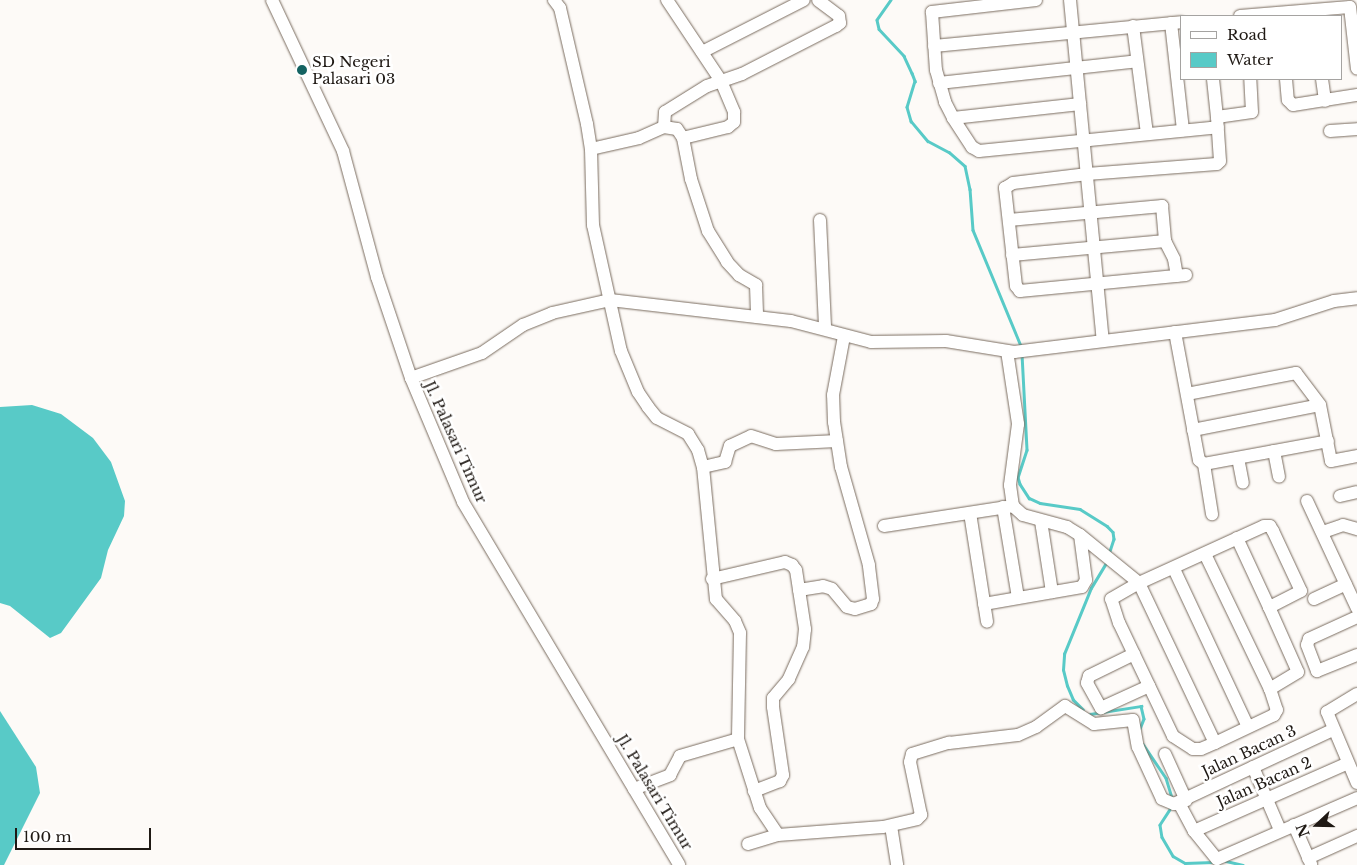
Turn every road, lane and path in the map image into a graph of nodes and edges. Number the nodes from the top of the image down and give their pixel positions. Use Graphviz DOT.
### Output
graph roads {
  1 [pos="272,0"];
  2 [pos="554,0"];
  3 [pos="667,0"];
  4 [pos="804,0"];
  5 [pos="818,0"];
  6 [pos="1036,0"];
  7 [pos="1070,0"];
  8 [pos="1294,5"];
  9 [pos="1316,12"];
  10 [pos="1280,14"];
  11 [pos="1261,15"];
  12 [pos="1176,22"];
  13 [pos="1134,26"];
  14 [pos="1073,31"];
  15 [pos="934,46"];
  16 [pos="702,52"];
  17 [pos="1138,61"];
  18 [pos="1078,68"];
  19 [pos="1357,68"];
  20 [pos="1213,80"];
  21 [pos="1250,80"];
  22 [pos="1286,80"];
  23 [pos="1322,80"];
  24 [pos="721,81"];
  25 [pos="938,83"];
  26 [pos="1357,95"];
  27 [pos="1325,101"];
  28 [pos="1080,104"];
  29 [pos="952,118"];
  30 [pos="1218,122"];
  31 [pos="664,127"];
  32 [pos="1357,128"];
  33 [pos="1183,130"];
  34 [pos="1330,131"];
  35 [pos="1146,134"];
  36 [pos="684,138"];
  37 [pos="1083,140"];
  38 [pos="591,149"];
  39 [pos="1087,174"];
  40 [pos="1090,211"];
  41 [pos="820,220"];
  42 [pos="1009,220"];
  43 [pos="1165,241"];
  44 [pos="1094,247"];
  45 [pos="1012,255"];
  46 [pos="1097,282"];
  47 [pos="1357,298"];
  48 [pos="610,300"];
  49 [pos="758,317"];
  50 [pos="825,328"];
  51 [pos="1175,332"];
  52 [pos="844,336"];
  53 [pos="1103,340"];
  54 [pos="1011,351"];
  55 [pos="411,378"];
  56 [pos="1187,394"];
  57 [pos="1320,406"];
  58 [pos="1193,430"];
  59 [pos="837,440"];
  60 [pos="1328,441"];
  61 [pos="1274,451"];
  62 [pos="1357,456"];
  63 [pos="1238,458"];
  64 [pos="1204,464"];
  65 [pos="703,467"];
  66 [pos="1279,477"];
  67 [pos="1243,483"];
  68 [pos="1357,492"];
  69 [pos="1340,496"];
  70 [pos="1308,501"];
  71 [pos="1008,506"];
  72 [pos="970,512"];
  73 [pos="1212,514"];
  74 [pos="1041,521"];
  75 [pos="884,526"];
  76 [pos="1357,529"];
  77 [pos="1323,532"];
  78 [pos="1080,535"];
  79 [pos="1237,538"];
  80 [pos="1205,554"];
  81 [pos="1174,569"];
  82 [pos="712,579"];
  83 [pos="1139,584"];
  84 [pos="1346,584"];
  85 [pos="799,590"];
  86 [pos="1052,592"];
  87 [pos="1018,598"];
  88 [pos="1314,599"];
  89 [pos="984,604"];
  90 [pos="1269,607"];
  91 [pos="1357,608"];
  92 [pos="1357,617"];
  93 [pos="987,622"];
  94 [pos="1134,654"];
  95 [pos="1357,655"];
  96 [pos="1315,669"];
  97 [pos="1298,672"];
  98 [pos="1149,686"];
  99 [pos="1270,688"];
  100 [pos="1356,696"];
  101 [pos="1248,728"];
  102 [pos="1333,730"];
  103 [pos="738,739"];
  104 [pos="1215,743"];
  105 [pos="1165,754"];
  106 [pos="1348,763"];
  107 [pos="1253,767"];
  108 [pos="1357,783"];
  109 [pos="634,789"];
  110 [pos="754,791"];
  111 [pos="1266,798"];
  112 [pos="1357,798"];
  113 [pos="1176,802"];
  114 [pos="1294,825"];
  115 [pos="891,826"];
  116 [pos="1280,830"];
  117 [pos="1194,831"];
  118 [pos="778,835"];
  119 [pos="1357,836"];
  120 [pos="748,844"];
  121 [pos="1310,862"];
  122 [pos="680,865"];
  123 [pos="897,865"];
  1 -- 55 [label="street, Jl. Palasari Timur"];
  2 -- 38 [label="street"];
  3 -- 16 [label="street"];
  4 -- 16 [label="street"];
  5 -- 24 [label="street"];
  6 -- 15 [label="street"];
  7 -- 14 [label="street"];
  8 -- 9 [label="street"];
  8 -- 10 [label="street"];
  9 -- 19 [label="street"];
  10 -- 11 [label="street"];
  12 -- 13 [label="street"];
  12 -- 33 [label="street"];
  13 -- 14 [label="street"];
  13 -- 17 [label="street"];
  14 -- 15 [label="street"];
  14 -- 18 [label="street"];
  15 -- 25 [label="street"];
  16 -- 24 [label="street"];
  17 -- 18 [label="street"];
  17 -- 35 [label="street"];
  18 -- 25 [label="street"];
  18 -- 28 [label="street"];
  20 -- 30 [label="street"];
  21 -- 30 [label="street"];
  22 -- 27 [label="street"];
  23 -- 27 [label="street"];
  24 -- 31 [label="street"];
  24 -- 36 [label="street"];
  25 -- 29 [label="street"];
  26 -- 27 [label="street"];
  28 -- 29 [label="street"];
  28 -- 37 [label="street"];
  29 -- 37 [label="street"];
  30 -- 33 [label="street"];
  30 -- 39 [label="street"];
  31 -- 36 [label="street"];
  31 -- 38 [label="street"];
  32 -- 34 [label="street"];
  33 -- 35 [label="street"];
  35 -- 37 [label="street"];
  36 -- 49 [label="street"];
  37 -- 39 [label="street"];
  38 -- 48 [label="street"];
  39 -- 40 [label="street"];
  39 -- 42 [label="street"];
  40 -- 42 [label="street"];
  40 -- 43 [label="street"];
  40 -- 44 [label="street"];
  41 -- 50 [label="street"];
  42 -- 45 [label="street"];
  43 -- 44 [label="street"];
  43 -- 46 [label="street"];
  44 -- 45 [label="street"];
  44 -- 46 [label="street"];
  45 -- 46 [label="street"];
  46 -- 53 [label="street"];
  47 -- 51 [label="street"];
  48 -- 49 [label="street"];
  48 -- 55 [label="street"];
  48 -- 65 [label="street"];
  49 -- 50 [label="street"];
  50 -- 52 [label="street"];
  51 -- 53 [label="street"];
  51 -- 56 [label="street"];
  52 -- 54 [label="street"];
  52 -- 59 [label="street"];
  53 -- 54 [label="street"];
  54 -- 71 [label="street"];
  55 -- 109 [label="street, Jl. Palasari Timur"];
  56 -- 57 [label="street"];
  56 -- 58 [label="street"];
  57 -- 58 [label="street"];
  57 -- 60 [label="street"];
  58 -- 64 [label="street"];
  59 -- 65 [label="street"];
  59 -- 85 [label="street"];
  60 -- 61 [label="street"];
  60 -- 62 [label="street"];
  61 -- 63 [label="street"];
  61 -- 66 [label="street"];
  63 -- 64 [label="street"];
  63 -- 67 [label="street"];
  64 -- 73 [label="street"];
  65 -- 82 [label="street"];
  68 -- 69 [label="street"];
  70 -- 77 [label="street"];
  71 -- 72 [label="street"];
  71 -- 74 [label="street"];
  71 -- 87 [label="street"];
  72 -- 75 [label="street"];
  72 -- 89 [label="street"];
  74 -- 78 [label="street"];
  74 -- 86 [label="street"];
  76 -- 77 [label="street"];
  77 -- 84 [label="street"];
  78 -- 83 [label="street"];
  78 -- 86 [label="street"];
  79 -- 80 [label="street"];
  79 -- 90 [label="street"];
  79 -- 90 [label="street"];
  80 -- 81 [label="street"];
  80 -- 99 [label="street"];
  81 -- 83 [label="street"];
  81 -- 101 [label="street"];
  82 -- 85 [label="street"];
  82 -- 103 [label="street"];
  83 -- 94 [label="street"];
  83 -- 104 [label="street"];
  84 -- 88 [label="street"];
  84 -- 91 [label="street"];
  85 -- 110 [label="street"];
  86 -- 87 [label="street"];
  87 -- 89 [label="street"];
  89 -- 93 [label="street"];
  90 -- 97 [label="street"];
  92 -- 96 [label="street"];
  94 -- 98 [label="street"];
  94 -- 98 [label="street"];
  95 -- 96 [label="street"];
  96 -- 97 [label="street"];
  97 -- 99 [label="street"];
  98 -- 104 [label="street"];
  99 -- 101 [label="street"];
  100 -- 102 [label="street"];
  101 -- 104 [label="street"];
  102 -- 106 [label="street"];
  102 -- 107 [label="street, Jalan Bacan 3"];
  103 -- 109 [label="street"];
  103 -- 110 [label="street"];
  105 -- 113 [label="street"];
  106 -- 108 [label="street"];
  106 -- 111 [label="street, Jalan Bacan 2"];
  107 -- 111 [label="street"];
  107 -- 113 [label="street, Jalan Bacan 3"];
  109 -- 122 [label="street, Jl. Palasari Timur"];
  110 -- 118 [label="street"];
  111 -- 116 [label="street"];
  111 -- 117 [label="street, Jalan Bacan 2"];
  112 -- 114 [label="street"];
  113 -- 115 [label="street"];
  113 -- 117 [label="street"];
  114 -- 116 [label="street"];
  114 -- 121 [label="street"];
  115 -- 118 [label="street"];
  115 -- 123 [label="street"];
  116 -- 117 [label="street"];
  118 -- 120 [label="street"];
  119 -- 121 [label="street"];
}
